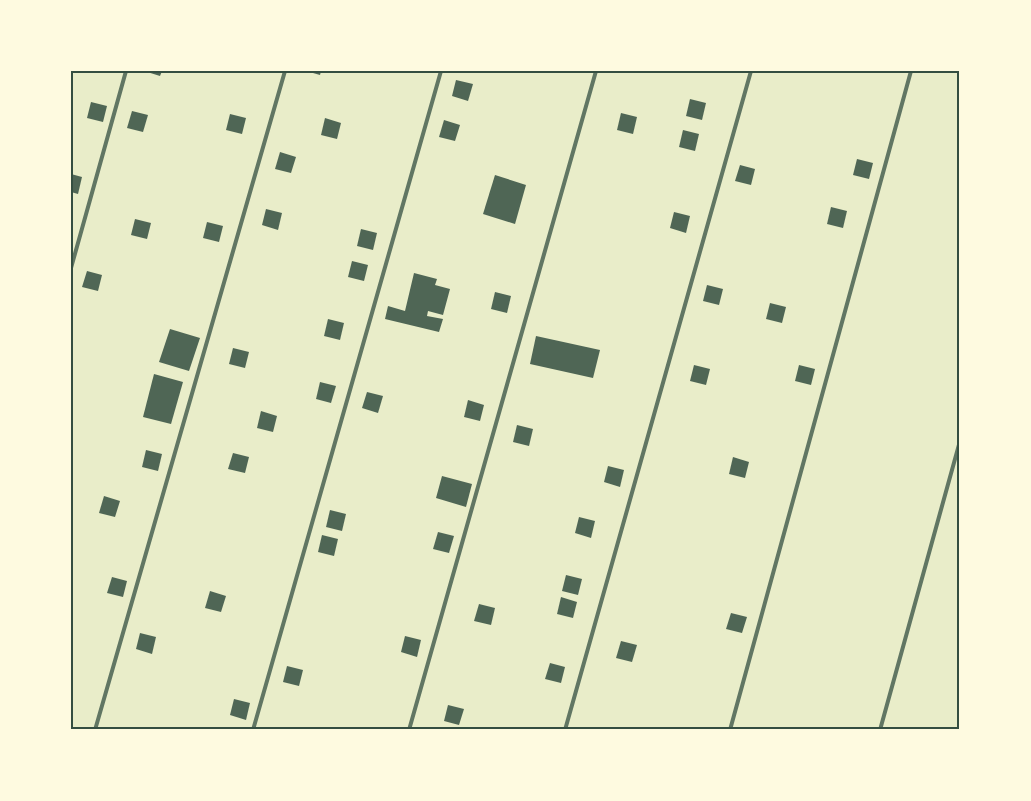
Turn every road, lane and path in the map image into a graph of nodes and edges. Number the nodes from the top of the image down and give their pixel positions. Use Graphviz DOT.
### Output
graph roads {
  1 [pos="126,71"];
  2 [pos="285,71"];
  3 [pos="441,71"];
  4 [pos="596,71"];
  5 [pos="751,71"];
  6 [pos="911,71"];
  7 [pos="71,268"];
  8 [pos="960,441"];
  9 [pos="95,730"];
  10 [pos="253,730"];
  11 [pos="409,730"];
  12 [pos="565,730"];
  13 [pos="730,730"];
  14 [pos="880,730"];
  1 -- 7 [label="lane"];
  2 -- 9 [label="lane"];
  3 -- 10 [label="lane"];
  4 -- 11 [label="lane"];
  5 -- 12 [label="lane"];
  6 -- 13 [label="lane"];
  8 -- 14 [label="lane"];
}
